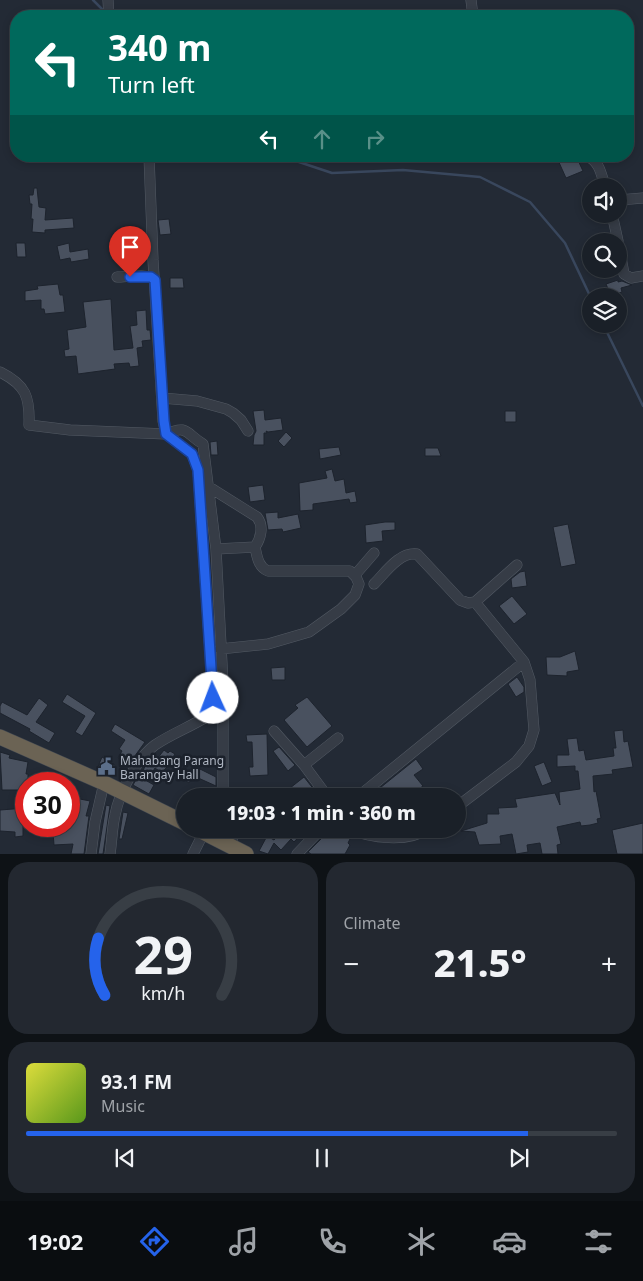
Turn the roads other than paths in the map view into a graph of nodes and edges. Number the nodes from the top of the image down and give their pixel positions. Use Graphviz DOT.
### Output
graph roads {
  1 [pos="149,162"];
  2 [pos="596,162"];
  3 [pos="602,178"];
  4 [pos="643,198"];
  5 [pos="627,199"];
  6 [pos="627,276"];
  7 [pos="643,276"];
  8 [pos="117,277"];
  9 [pos="155,280"];
  10 [pos="0,372"];
  11 [pos="162,398"];
  12 [pos="248,431"];
  13 [pos="166,434"];
  14 [pos="209,488"];
  15 [pos="254,547"];
  16 [pos="216,549"];
  17 [pos="374,553"];
  18 [pos="516,565"];
  19 [pos="355,575"];
  20 [pos="374,584"];
  21 [pos="475,602"];
  22 [pos="220,649"];
  23 [pos="524,662"];
  24 [pos="274,731"];
  25 [pos="0,737"];
  26 [pos="338,738"];
  27 [pos="304,765"];
  28 [pos="104,783"];
  29 [pos="224,788"];
  30 [pos="321,788"];
  31 [pos="369,788"];
  32 [pos="123,792"];
  33 [pos="466,800"];
  34 [pos="176,818"];
  35 [pos="198,838"];
  36 [pos="215,838"];
  37 [pos="233,838"];
  38 [pos="312,838"];
  39 [pos="230,846"];
  40 [pos="91,854"];
  41 [pos="110,854"];
  42 [pos="193,854"];
  43 [pos="246,854"];
  44 [pos="297,854"];
  1 -- 9 [label="street"];
  2 -- 3 [label="street"];
  4 -- 5 [label="street"];
  6 -- 7 [label="street"];
  8 -- 9 [label="street"];
  9 -- 11 [label="street"];
  10 -- 13 [label="street"];
  11 -- 12 [label="street"];
  11 -- 13 [label="street"];
  13 -- 14 [label="street"];
  13 -- 32 [label="street"];
  14 -- 15 [label="street"];
  14 -- 16 [label="street"];
  15 -- 16 [label="street"];
  15 -- 19 [label="street"];
  16 -- 22 [label="street"];
  17 -- 19 [label="street"];
  18 -- 21 [label="street"];
  19 -- 22 [label="street"];
  20 -- 21 [label="street"];
  21 -- 23 [label="street"];
  22 -- 29 [label="street"];
  23 -- 31 [label="street"];
  23 -- 33 [label="street"];
  24 -- 27 [label="street"];
  25 -- 28 [label="highway"];
  26 -- 27 [label="street"];
  27 -- 30 [label="street"];
  28 -- 32 [label="highway"];
  28 -- 40 [label="street"];
  32 -- 34 [label="highway"];
  32 -- 41 [label="street"];
  35 -- 42 [label="street"];
  36 -- 39 [label="highway"];
  37 -- 39 [label="street"];
  38 -- 44 [label="street"];
  39 -- 43 [label="highway"];
}
